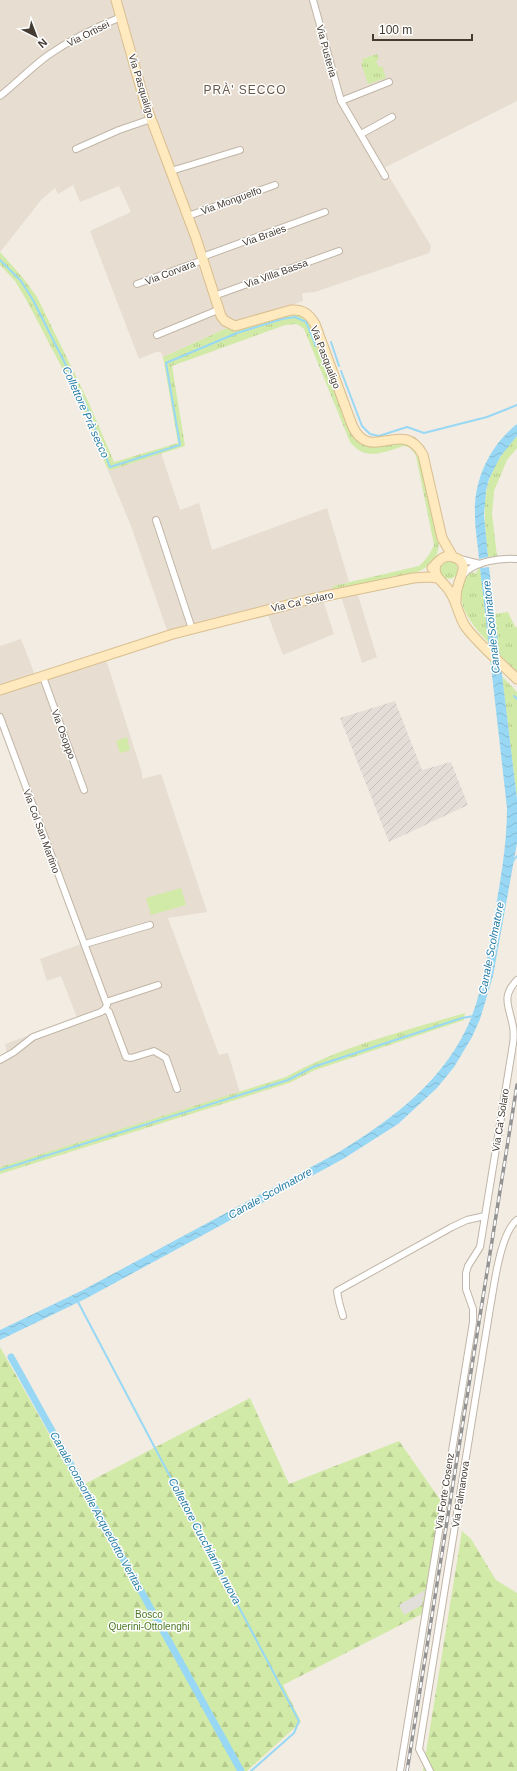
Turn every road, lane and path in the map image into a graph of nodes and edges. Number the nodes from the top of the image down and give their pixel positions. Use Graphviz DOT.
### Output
graph roads {
  1 [pos="116,0"];
  2 [pos="313,0"];
  3 [pos="121,17"];
  4 [pos="389,82"];
  5 [pos="0,96"];
  6 [pos="341,101"];
  7 [pos="392,117"];
  8 [pos="151,119"];
  9 [pos="361,134"];
  10 [pos="76,149"];
  11 [pos="240,150"];
  12 [pos="171,171"];
  13 [pos="385,176"];
  14 [pos="275,185"];
  15 [pos="325,212"];
  16 [pos="188,216"];
  17 [pos="339,250"];
  18 [pos="203,258"];
  19 [pos="137,284"];
  20 [pos="214,296"];
  21 [pos="218,310"];
  22 [pos="157,335"];
  23 [pos="156,520"];
  24 [pos="442,538"];
  25 [pos="456,558"];
  26 [pos="517,558"];
  27 [pos="438,562"];
  28 [pos="480,564"];
  29 [pos="413,578"];
  30 [pos="437,578"];
  31 [pos="461,578"];
  32 [pos="445,584"];
  33 [pos="456,605"];
  34 [pos="192,629"];
  35 [pos="43,677"];
  36 [pos="517,679"];
  37 [pos="0,690"];
  38 [pos="0,717"];
  39 [pos="84,790"];
  40 [pos="150,925"];
  41 [pos="85,944"];
  42 [pos="515,982"];
  43 [pos="158,985"];
  44 [pos="106,1002"];
  45 [pos="105,1009"];
  46 [pos="0,1060"];
  47 [pos="177,1089"];
  48 [pos="485,1216"];
  49 [pos="517,1220"];
  50 [pos="343,1316"];
  51 [pos="400,1771"];
  52 [pos="430,1771"];
  1 -- 3 [label="street, Via Pasqualigo"];
  2 -- 6 [label="street, Via Pusteria"];
  3 -- 5 [label="street, Via Ortisei"];
  3 -- 8 [label="street, Via Pasqualigo"];
  4 -- 6 [label="street"];
  6 -- 9 [label="street, Via Pusteria"];
  7 -- 9 [label="street"];
  8 -- 10 [label="street"];
  8 -- 12 [label="street, Via Pasqualigo"];
  9 -- 13 [label="street, Via Pusteria"];
  11 -- 12 [label="street"];
  12 -- 16 [label="street, Via Pasqualigo"];
  14 -- 16 [label="street, Via Monguelfo"];
  15 -- 18 [label="street, Via Braies"];
  16 -- 18 [label="street, Via Pasqualigo"];
  17 -- 20 [label="street, Via Villa Bassa"];
  18 -- 19 [label="street, Via Corvara"];
  18 -- 20 [label="street, Via Pasqualigo"];
  20 -- 21 [label="street, Via Pasqualigo"];
  21 -- 22 [label="street"];
  21 -- 24 [label="street, Via Pasqualigo"];
  23 -- 34 [label="street"];
  24 -- 25 [label="street, Via Pasqualigo"];
  24 -- 27 [label="street, Via Pasqualigo"];
  25 -- 27 [label="street, Via Ca' Solaro"];
  25 -- 28 [label="street, Via Ca' Solaro"];
  25 -- 31 [label="street"];
  26 -- 28 [label="street, Via Ca' Solaro"];
  27 -- 29 [label="street, Via Ca' Solaro"];
  27 -- 30 [label="street"];
  28 -- 31 [label="street, Via Ca' Solaro"];
  29 -- 30 [label="street, Via Ca' Solaro"];
  29 -- 34 [label="street, Via Ca' Solaro"];
  30 -- 32 [label="street"];
  31 -- 32 [label="street, Via Ca' Solaro"];
  31 -- 33 [label="street"];
  32 -- 33 [label="street"];
  33 -- 36 [label="street"];
  34 -- 35 [label="street, Via Ca' Solaro"];
  35 -- 37 [label="street, Via Ca' Solaro"];
  35 -- 39 [label="street, Via Osoppo"];
  38 -- 41 [label="street, Via Col San Martino"];
  40 -- 41 [label="street"];
  41 -- 44 [label="street, Via Col San Martino"];
  42 -- 48 [label="street, Via Ca' Solaro"];
  43 -- 44 [label="street"];
  44 -- 45 [label="street, Via Col San Martino"];
  45 -- 46 [label="street"];
  45 -- 47 [label="street"];
  48 -- 50 [label="street"];
  48 -- 51 [label="street, Via Forte Cosenz"];
  49 -- 52 [label="street, Via Palmanova"];
}
